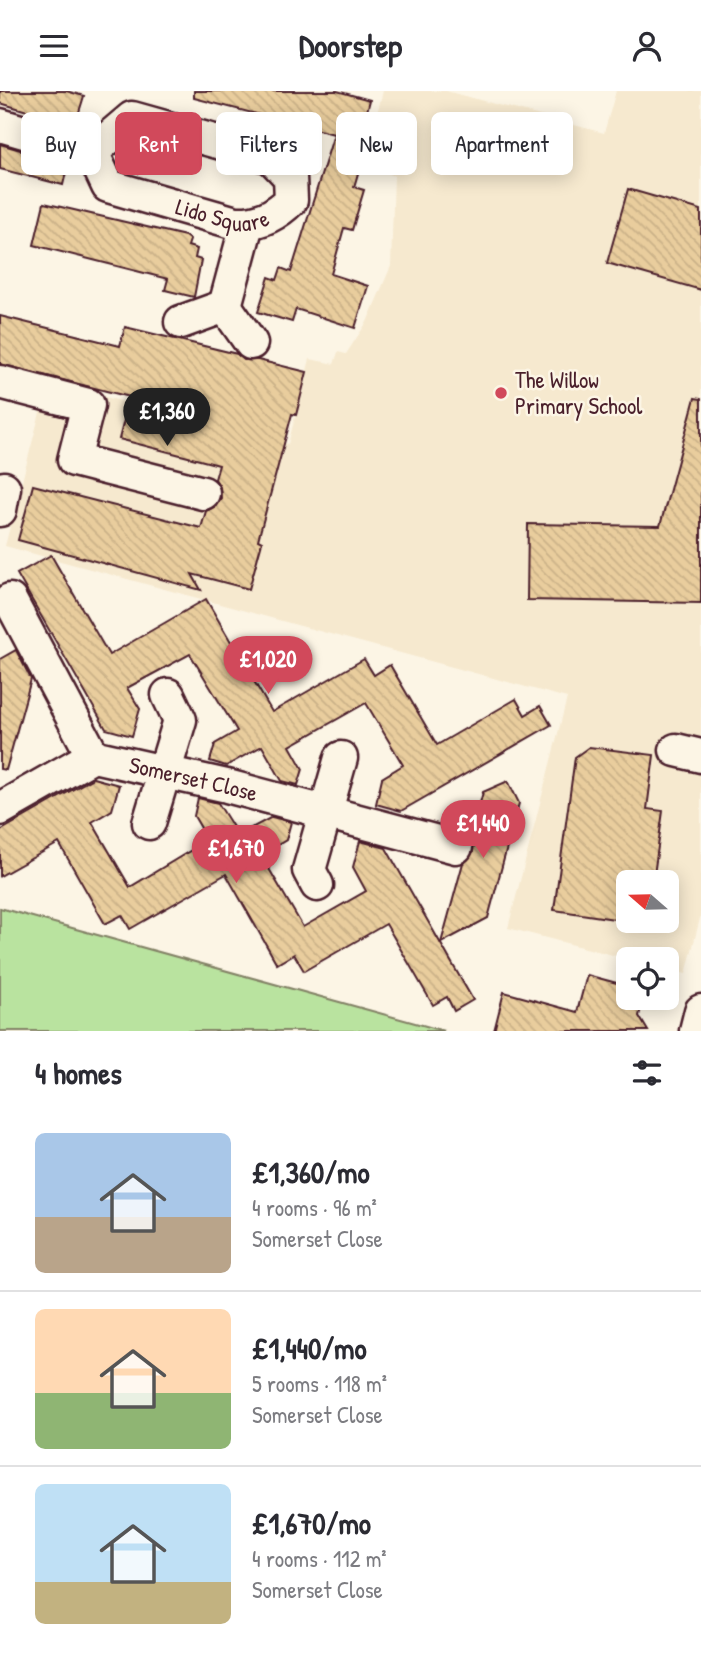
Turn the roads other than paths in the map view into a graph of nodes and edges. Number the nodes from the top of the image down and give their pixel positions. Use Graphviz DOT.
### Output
graph roads {
  1 [pos="0,125"];
  2 [pos="21,131"];
  3 [pos="101,144"];
  4 [pos="101,171"];
  5 [pos="247,224"];
  6 [pos="225,306"];
  7 [pos="181,322"];
  8 [pos="251,343"];
  9 [pos="0,382"];
  10 [pos="202,493"];
  11 [pos="10,600"];
  12 [pos="168,695"];
  13 [pos="93,756"];
  14 [pos="341,758"];
  15 [pos="166,771"];
  16 [pos="0,809"];
  17 [pos="326,812"];
  18 [pos="149,823"];
  19 [pos="456,847"];
  20 [pos="317,885"];
  21 [pos="701,1011"];
  22 [pos="696,1031"];
  1 -- 2 [label="street"];
  3 -- 5 [label="street, Lido Square"];
  4 -- 5 [label="street, Lido Square"];
  5 -- 6 [label="street"];
  6 -- 7 [label="street"];
  6 -- 8 [label="street"];
  9 -- 10 [label="street"];
  11 -- 13 [label="street"];
  12 -- 15 [label="street"];
  13 -- 15 [label="street, Somerset Close"];
  13 -- 16 [label="street"];
  14 -- 17 [label="street"];
  15 -- 17 [label="street, Somerset Close"];
  15 -- 18 [label="street"];
  17 -- 19 [label="street, Somerset Close"];
  17 -- 20 [label="street"];
  21 -- 22 [label="street"];
}
